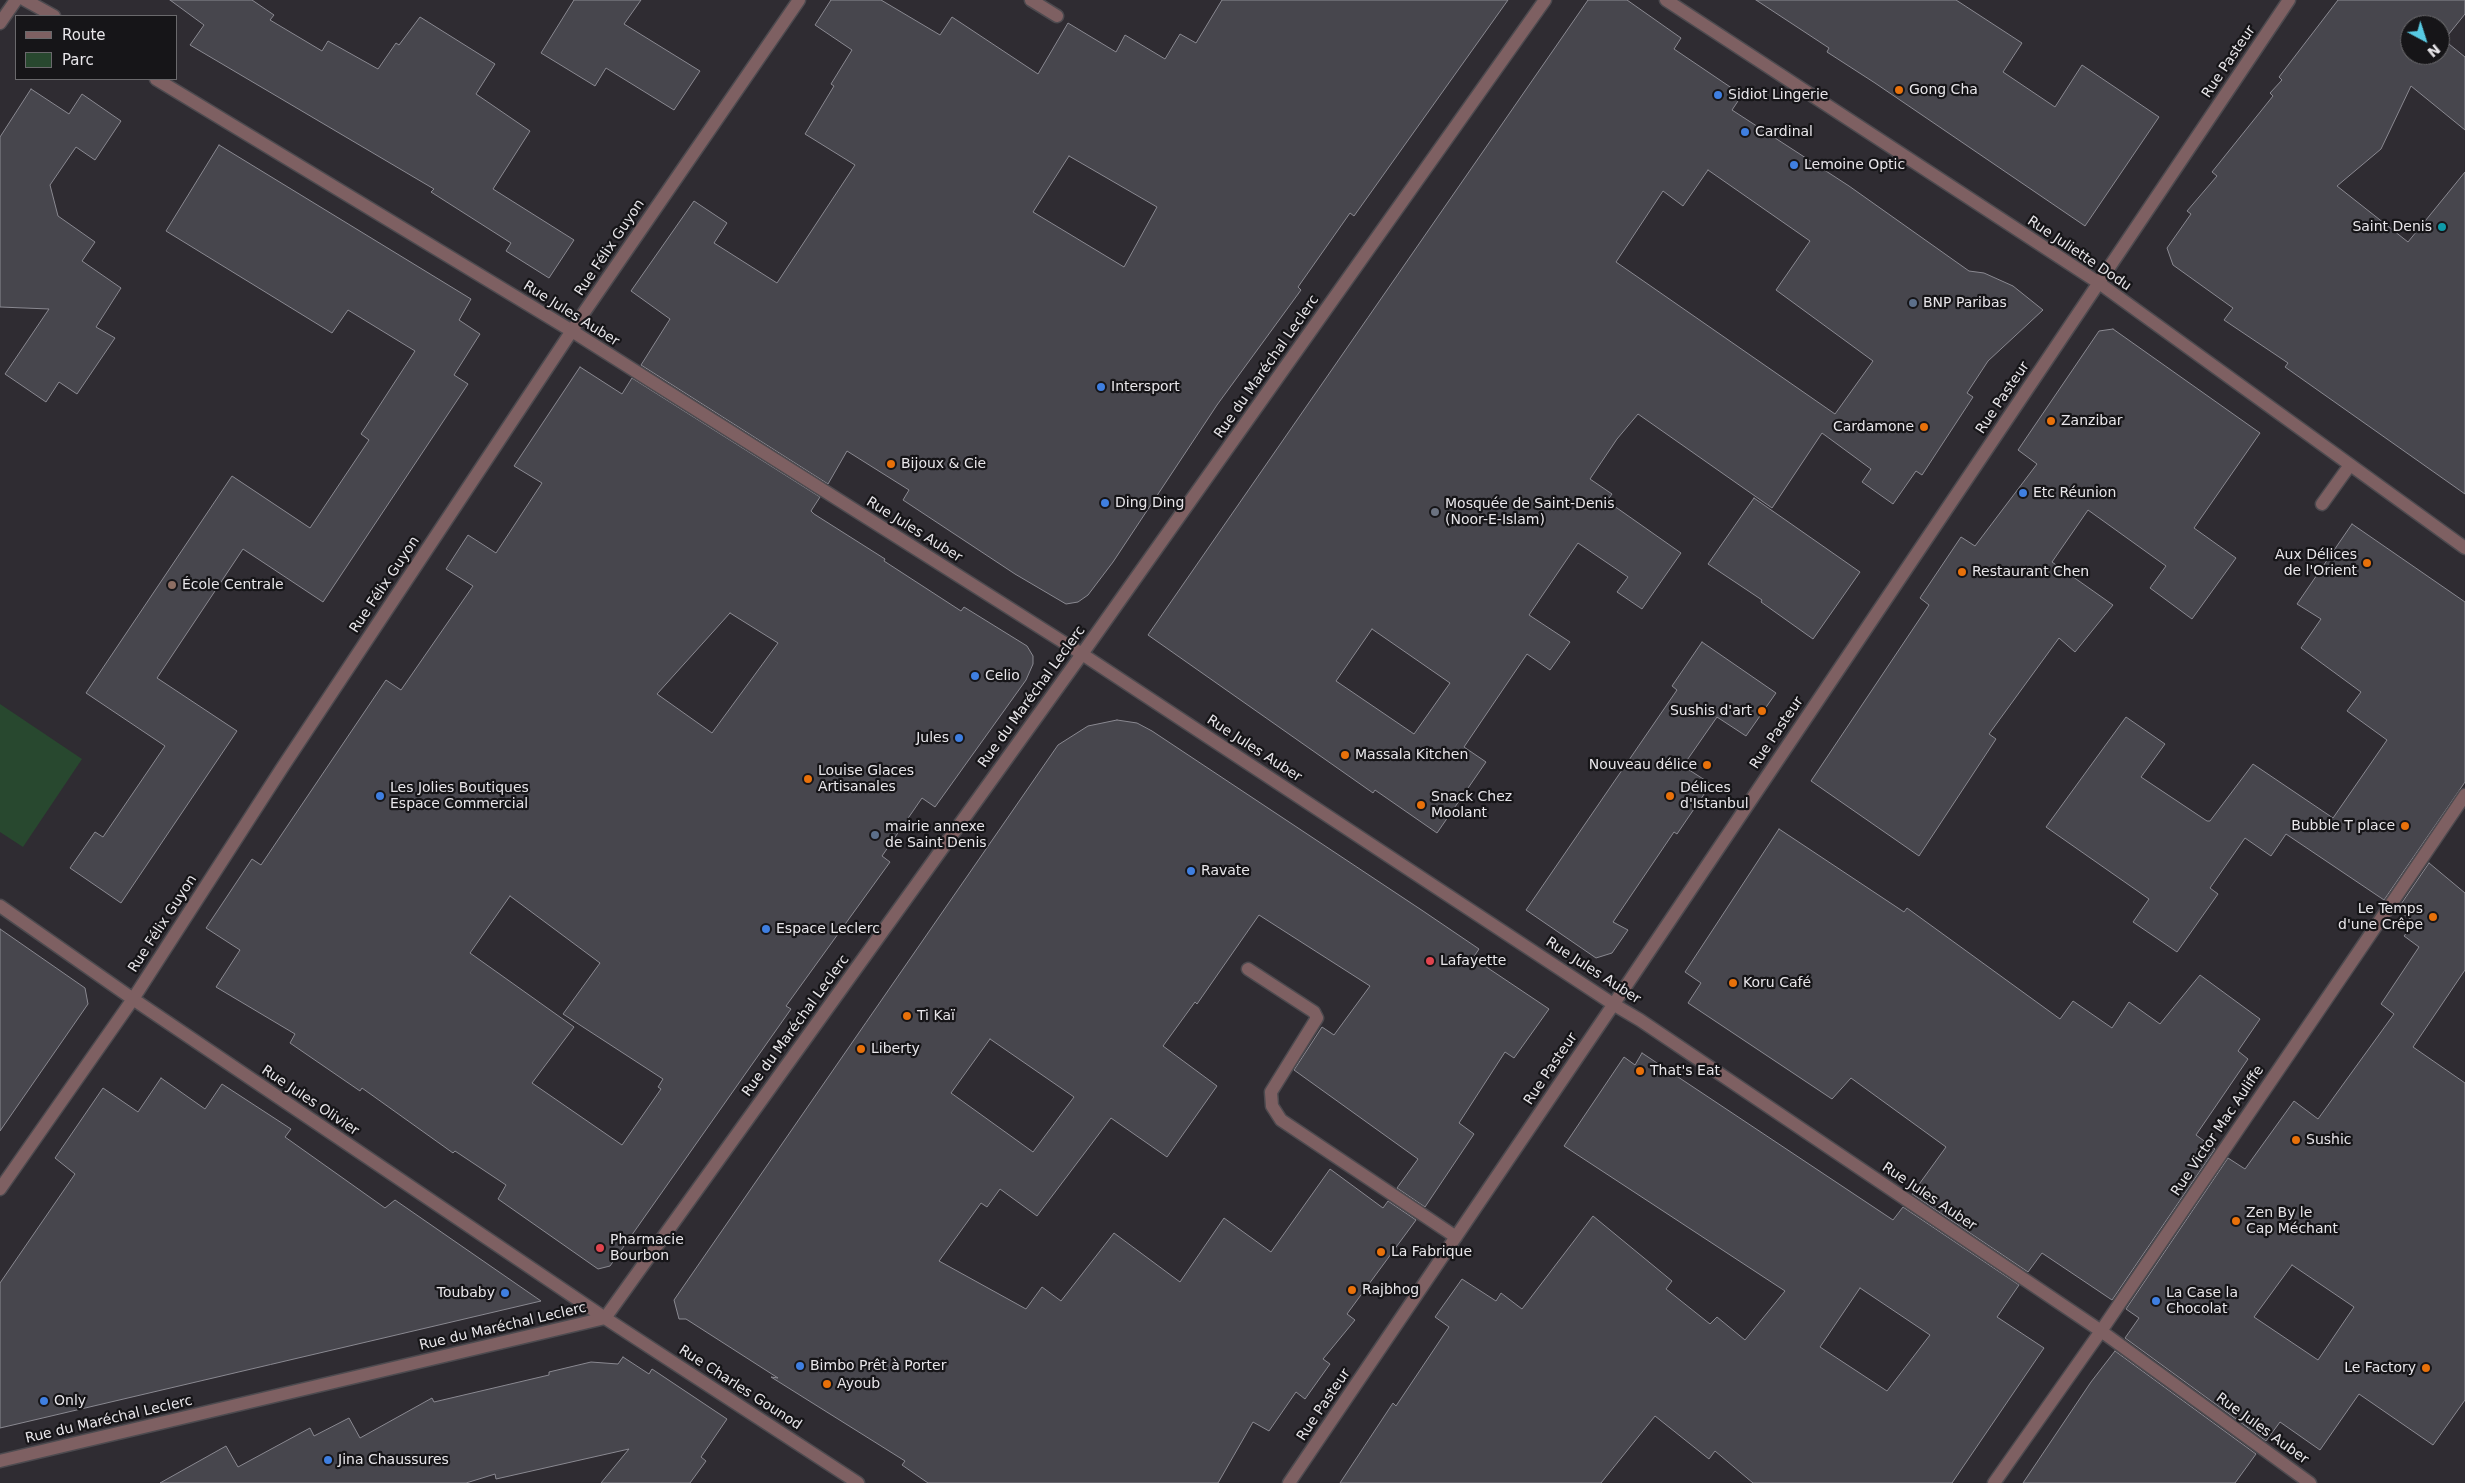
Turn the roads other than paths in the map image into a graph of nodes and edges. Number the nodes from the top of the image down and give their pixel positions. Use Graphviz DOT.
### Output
graph roads {
  1 [pos="16,0"];
  2 [pos="26,0"];
  3 [pos="799,0"];
  4 [pos="1031,0"];
  5 [pos="1545,0"];
  6 [pos="1666,0"];
  7 [pos="2289,0"];
  8 [pos="52,15"];
  9 [pos="1057,16"];
  10 [pos="0,23"];
  11 [pos="158,80"];
  12 [pos="2098,283"];
  13 [pos="572,332"];
  14 [pos="2350,465"];
  15 [pos="2322,504"];
  16 [pos="2465,548"];
  17 [pos="1082,654"];
  18 [pos="2465,795"];
  19 [pos="0,906"];
  20 [pos="1248,969"];
  21 [pos="134,999"];
  22 [pos="1612,1004"];
  23 [pos="0,1189"];
  24 [pos="1456,1237"];
  25 [pos="605,1318"];
  26 [pos="2101,1331"];
  27 [pos="0,1461"];
  28 [pos="858,1483"];
  29 [pos="1289,1483"];
  30 [pos="1994,1483"];
  31 [pos="2310,1483"];
  1 -- 10 [label="street"];
  2 -- 8 [label="street"];
  3 -- 13 [label="street, Rue Félix Guyon"];
  4 -- 9 [label="street"];
  5 -- 17 [label="street, Rue du Maréchal Leclerc"];
  6 -- 12 [label="street, Rue Juliette Dodu"];
  7 -- 12 [label="street, Rue Pasteur"];
  11 -- 13 [label="street, Rue Jules Auber"];
  12 -- 14 [label="street, Rue Juliette Dodu"];
  12 -- 22 [label="street, Rue Pasteur"];
  13 -- 17 [label="street, Rue Jules Auber"];
  13 -- 21 [label="street, Rue Félix Guyon"];
  14 -- 15 [label="street"];
  14 -- 16 [label="street, Rue Juliette Dodu"];
  17 -- 22 [label="street, Rue Jules Auber"];
  17 -- 25 [label="street, Rue du Maréchal Leclerc"];
  18 -- 26 [label="street, Rue Victor Mac Auliffe"];
  19 -- 21 [label="street, Rue Jules Olivier"];
  20 -- 24 [label="street"];
  21 -- 23 [label="street, Rue Félix Guyon"];
  21 -- 25 [label="street, Rue Jules Olivier"];
  22 -- 24 [label="street, Rue Pasteur"];
  22 -- 26 [label="street, Rue Jules Auber"];
  24 -- 29 [label="street, Rue Pasteur"];
  25 -- 27 [label="street, Rue du Maréchal Leclerc"];
  25 -- 28 [label="street, Rue Charles Gounod"];
  26 -- 30 [label="street, Rue Victor Mac Auliffe"];
  26 -- 31 [label="street, Rue Jules Auber"];
}
